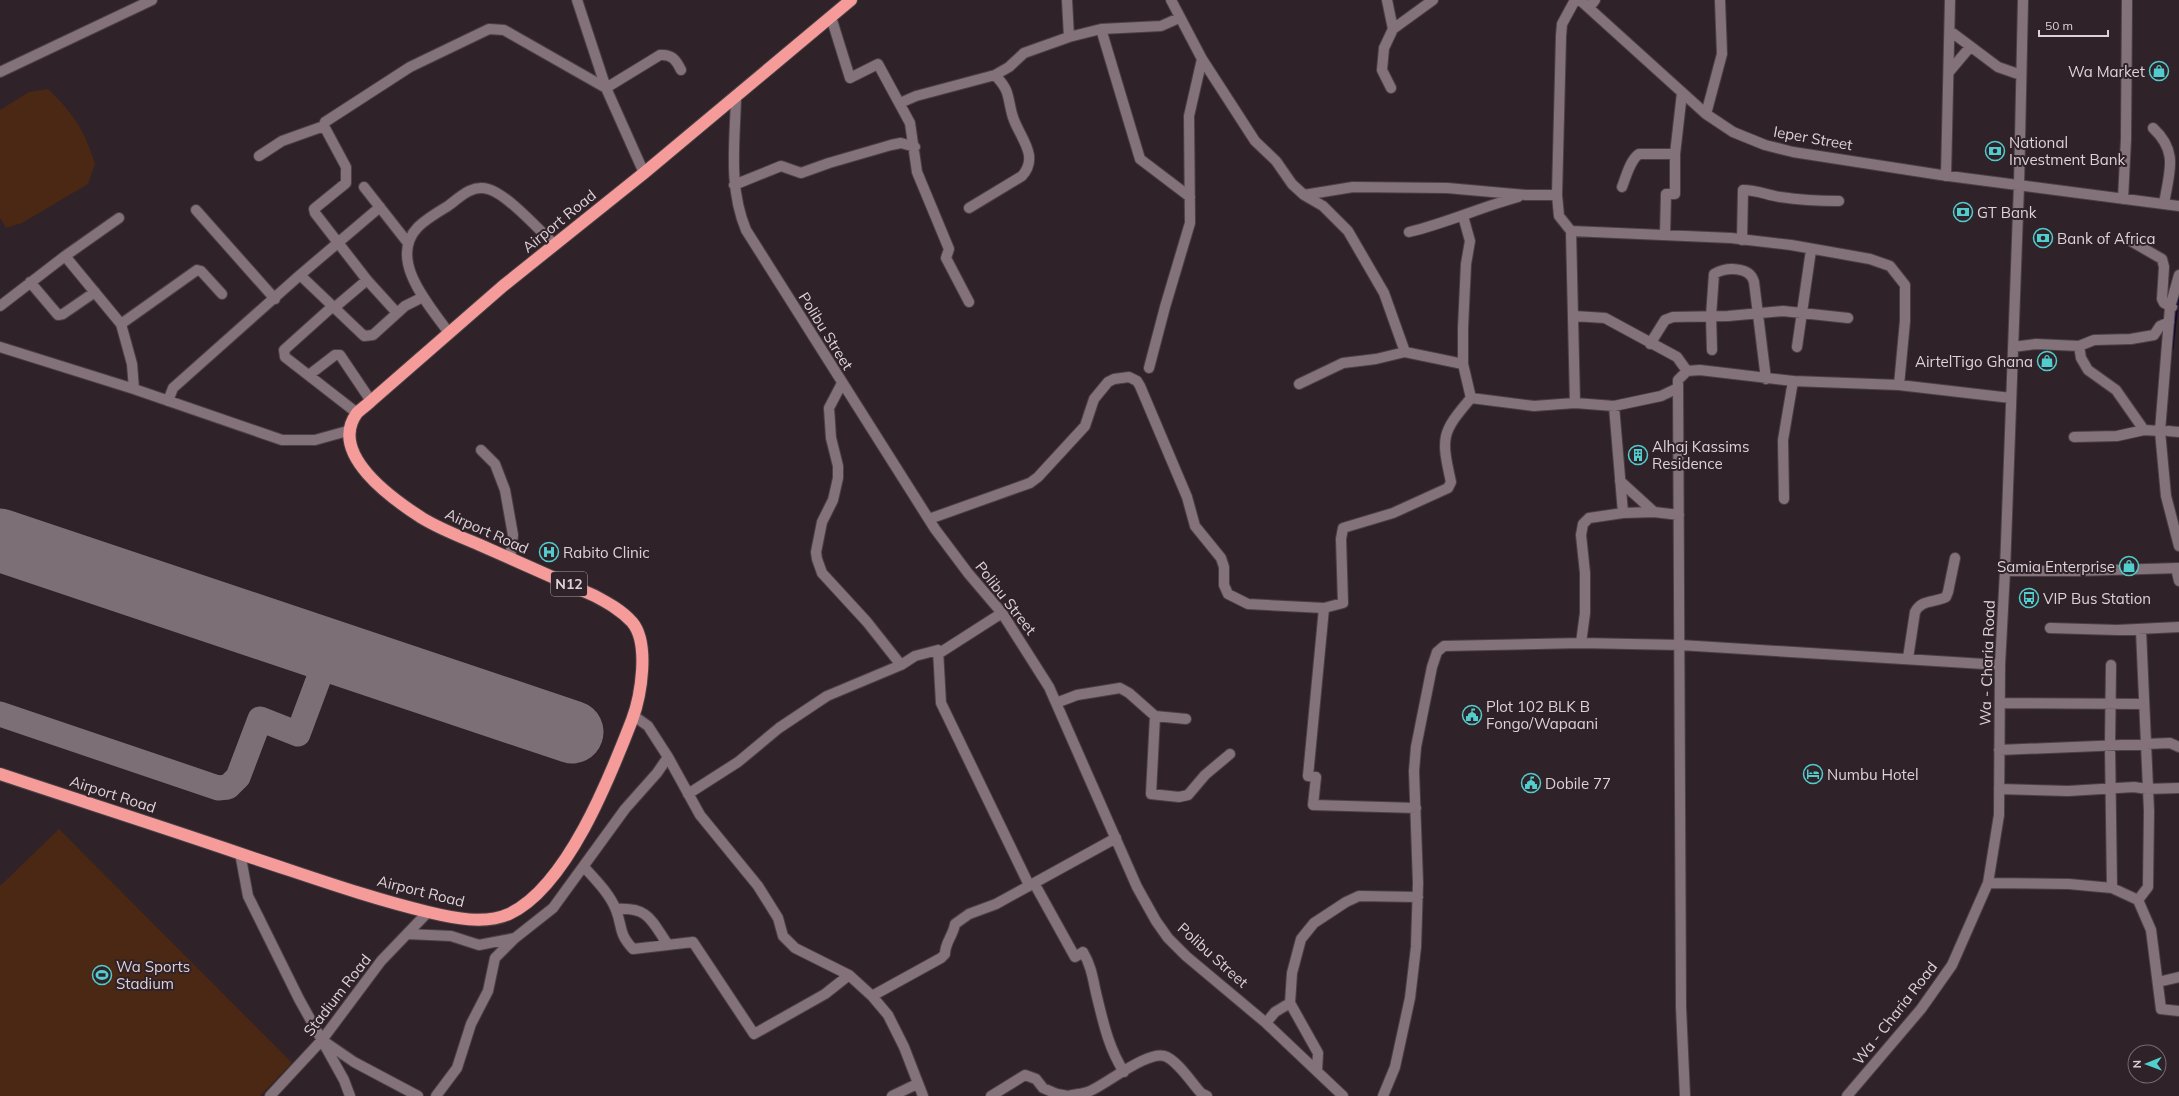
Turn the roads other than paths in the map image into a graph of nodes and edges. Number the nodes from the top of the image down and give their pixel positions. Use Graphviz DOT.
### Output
graph roads {
  1 [pos="152,0"];
  2 [pos="577,0"];
  3 [pos="1067,0"];
  4 [pos="1171,0"];
  5 [pos="1387,0"];
  6 [pos="1434,0"];
  7 [pos="1575,0"];
  8 [pos="1580,0"];
  9 [pos="1720,0"];
  10 [pos="1950,0"];
  11 [pos="2023,0"];
  12 [pos="2127,0"];
  13 [pos="845,2"];
  14 [pos="1592,4"];
  15 [pos="831,17"];
  16 [pos="1179,18"];
  17 [pos="1101,29"];
  18 [pos="1393,29"];
  19 [pos="1950,31"];
  20 [pos="1069,37"];
  21 [pos="1970,47"];
  22 [pos="1202,59"];
  23 [pos="681,70"];
  24 [pos="0,72"];
  25 [pos="1949,72"];
  26 [pos="995,75"];
  27 [pos="2021,75"];
  28 [pos="606,88"];
  29 [pos="1391,88"];
  30 [pos="1682,93"];
  31 [pos="736,97"];
  32 [pos="900,103"];
  33 [pos="1706,114"];
  34 [pos="324,126"];
  35 [pos="2153,128"];
  36 [pos="915,148"];
  37 [pos="1675,154"];
  38 [pos="259,156"];
  39 [pos="644,173"];
  40 [pos="1946,176"];
  41 [pos="734,185"];
  42 [pos="2019,185"];
  43 [pos="364,187"];
  44 [pos="1622,187"];
  45 [pos="1304,195"];
  46 [pos="1526,195"];
  47 [pos="1557,195"];
  48 [pos="1190,197"];
  49 [pos="2123,199"];
  50 [pos="1839,200"];
  51 [pos="2164,204"];
  52 [pos="2179,206"];
  53 [pos="380,207"];
  54 [pos="969,208"];
  55 [pos="196,210"];
  56 [pos="1463,216"];
  57 [pos="120,218"];
  58 [pos="1571,230"];
  59 [pos="1409,232"];
  60 [pos="1665,235"];
  61 [pos="1742,240"];
  62 [pos="2129,240"];
  63 [pos="339,243"];
  64 [pos="408,243"];
  65 [pos="555,245"];
  66 [pos="1811,250"];
  67 [pos="65,256"];
  68 [pos="300,275"];
  69 [pos="2179,276"];
  70 [pos="367,280"];
  71 [pos="30,282"];
  72 [pos="95,292"];
  73 [pos="222,294"];
  74 [pos="423,297"];
  75 [pos="275,299"];
  76 [pos="969,302"];
  77 [pos="0,306"];
  78 [pos="333,307"];
  79 [pos="2171,307"];
  80 [pos="397,313"];
  81 [pos="1758,313"];
  82 [pos="1803,314"];
  83 [pos="1574,316"];
  84 [pos="1711,316"];
  85 [pos="1848,318"];
  86 [pos="2169,322"];
  87 [pos="121,324"];
  88 [pos="449,333"];
  89 [pos="1650,344"];
  90 [pos="2079,346"];
  91 [pos="0,347"];
  92 [pos="1797,347"];
  93 [pos="2013,347"];
  94 [pos="1712,350"];
  95 [pos="1405,352"];
  96 [pos="1463,364"];
  97 [pos="1149,368"];
  98 [pos="1687,371"];
  99 [pos="309,375"];
  100 [pos="1766,378"];
  101 [pos="1793,381"];
  102 [pos="842,383"];
  103 [pos="1299,384"];
  104 [pos="1899,385"];
  105 [pos="1678,388"];
  106 [pos="134,389"];
  107 [pos="1471,398"];
  108 [pos="2011,398"];
  109 [pos="168,400"];
  110 [pos="371,401"];
  111 [pos="1575,403"];
  112 [pos="1614,406"];
  113 [pos="358,413"];
  114 [pos="351,430"];
  115 [pos="2144,430"];
  116 [pos="2164,431"];
  117 [pos="2179,432"];
  118 [pos="2074,437"];
  119 [pos="481,450"];
  120 [pos="1620,481"];
  121 [pos="1784,499"];
  122 [pos="1654,512"];
  123 [pos="1623,514"];
  124 [pos="1679,515"];
  125 [pos="929,519"];
  126 [pos="2179,546"];
  127 [pos="1955,558"];
  128 [pos="510,559"];
  129 [pos="2178,568"];
  130 [pos="2006,571"];
  131 [pos="2179,581"];
  132 [pos="1324,608"];
  133 [pos="1002,612"];
  134 [pos="2179,627"];
  135 [pos="2050,628"];
  136 [pos="2141,630"];
  137 [pos="1581,643"];
  138 [pos="1680,645"];
  139 [pos="938,650"];
  140 [pos="1908,658"];
  141 [pos="901,665"];
  142 [pos="2000,665"];
  143 [pos="2111,665"];
  144 [pos="1056,703"];
  145 [pos="2000,703"];
  146 [pos="2111,704"];
  147 [pos="2143,704"];
  148 [pos="634,716"];
  149 [pos="1155,716"];
  150 [pos="1186,719"];
  151 [pos="2146,744"];
  152 [pos="2110,746"];
  153 [pos="2179,747"];
  154 [pos="1999,750"];
  155 [pos="1230,754"];
  156 [pos="668,756"];
  157 [pos="0,774"];
  158 [pos="2179,788"];
  159 [pos="1999,789"];
  160 [pos="2112,789"];
  161 [pos="2148,789"];
  162 [pos="688,794"];
  163 [pos="1416,808"];
  164 [pos="1116,838"];
  165 [pos="240,853"];
  166 [pos="584,867"];
  167 [pos="1988,883"];
  168 [pos="1032,884"];
  169 [pos="2112,888"];
  170 [pos="1418,897"];
  171 [pos="2138,900"];
  172 [pos="616,909"];
  173 [pos="428,912"];
  174 [pos="407,934"];
  175 [pos="515,938"];
  176 [pos="668,945"];
  177 [pos="849,975"];
  178 [pos="2179,977"];
  179 [pos="2158,982"];
  180 [pos="872,996"];
  181 [pos="1290,1004"];
  182 [pos="2179,1011"];
  183 [pos="1266,1023"];
  184 [pos="322,1040"];
  185 [pos="1317,1070"];
  186 [pos="1124,1072"];
  187 [pos="917,1084"];
  188 [pos="270,1096"];
  189 [pos="350,1096"];
  190 [pos="418,1096"];
  191 [pos="436,1096"];
  192 [pos="892,1096"];
  193 [pos="923,1096"];
  194 [pos="991,1096"];
  195 [pos="1068,1096"];
  196 [pos="1207,1096"];
  197 [pos="1343,1096"];
  198 [pos="1383,1096"];
  199 [pos="1685,1096"];
  200 [pos="1847,1096"];
  1 -- 24 [label="street"];
  2 -- 28 [label="street"];
  3 -- 20 [label="street"];
  4 -- 16 [label="street"];
  5 -- 18 [label="street"];
  6 -- 18 [label="street"];
  7 -- 47 [label="street"];
  8 -- 14 [label="street, Ieper Street"];
  9 -- 33 [label="street"];
  10 -- 19 [label="street"];
  11 -- 27 [label="street, Wa - Charia Road"];
  12 -- 49 [label="street"];
  13 -- 15 [label="highway, Airport Road / N12"];
  14 -- 30 [label="street, Ieper Street"];
  15 -- 31 [label="highway, Airport Road / N12"];
  15 -- 32 [label="street"];
  16 -- 17 [label="street"];
  16 -- 22 [label="street"];
  17 -- 20 [label="street"];
  17 -- 48 [label="street"];
  18 -- 29 [label="street"];
  19 -- 21 [label="street"];
  19 -- 25 [label="street"];
  20 -- 26 [label="street"];
  21 -- 25 [label="street"];
  21 -- 27 [label="street"];
  22 -- 45 [label="street"];
  22 -- 48 [label="street"];
  23 -- 28 [label="street"];
  25 -- 40 [label="street"];
  26 -- 32 [label="street"];
  26 -- 54 [label="street"];
  27 -- 42 [label="street, Wa - Charia Road"];
  28 -- 34 [label="street"];
  28 -- 39 [label="street"];
  30 -- 33 [label="street, Ieper Street"];
  30 -- 37 [label="street"];
  31 -- 39 [label="highway, Airport Road / N12"];
  31 -- 41 [label="street, Polibu Street"];
  32 -- 36 [label="street"];
  33 -- 40 [label="street, Ieper Street"];
  34 -- 38 [label="street"];
  34 -- 63 [label="street"];
  35 -- 51 [label="street"];
  36 -- 41 [label="street"];
  36 -- 76 [label="street"];
  37 -- 44 [label="street"];
  37 -- 60 [label="street"];
  39 -- 65 [label="highway, Airport Road / N12"];
  40 -- 42 [label="street, Ieper Street"];
  41 -- 102 [label="street, Polibu Street"];
  42 -- 49 [label="street, Ieper Street"];
  42 -- 93 [label="street, Wa - Charia Road"];
  43 -- 53 [label="street"];
  45 -- 46 [label="street"];
  45 -- 95 [label="street"];
  46 -- 47 [label="street"];
  46 -- 56 [label="street"];
  47 -- 58 [label="street"];
  48 -- 97 [label="street"];
  49 -- 51 [label="street, Ieper Street"];
  50 -- 61 [label="street"];
  51 -- 52 [label="street, Ieper Street"];
  53 -- 63 [label="street"];
  53 -- 64 [label="street"];
  55 -- 75 [label="street"];
  56 -- 59 [label="street"];
  56 -- 96 [label="street"];
  57 -- 67 [label="street"];
  58 -- 60 [label="street"];
  58 -- 83 [label="street"];
  60 -- 61 [label="street"];
  61 -- 66 [label="street"];
  62 -- 79 [label="street"];
  63 -- 68 [label="street"];
  63 -- 70 [label="street"];
  64 -- 65 [label="street"];
  64 -- 74 [label="street"];
  65 -- 88 [label="highway, Airport Road / N12"];
  66 -- 82 [label="street"];
  66 -- 104 [label="street"];
  67 -- 71 [label="street"];
  67 -- 72 [label="street"];
  68 -- 75 [label="street"];
  68 -- 78 [label="street"];
  69 -- 79 [label="street"];
  70 -- 78 [label="street"];
  70 -- 80 [label="street"];
  71 -- 72 [label="street"];
  71 -- 77 [label="street"];
  72 -- 87 [label="street"];
  73 -- 87 [label="street"];
  74 -- 80 [label="street"];
  74 -- 88 [label="street"];
  75 -- 109 [label="street"];
  78 -- 80 [label="street"];
  78 -- 99 [label="street"];
  79 -- 86 [label="street"];
  81 -- 82 [label="street"];
  81 -- 84 [label="street"];
  81 -- 84 [label="street"];
  81 -- 100 [label="street"];
  82 -- 85 [label="street"];
  82 -- 92 [label="street"];
  83 -- 89 [label="street"];
  83 -- 111 [label="street"];
  84 -- 89 [label="street"];
  84 -- 94 [label="street"];
  86 -- 90 [label="street"];
  86 -- 116 [label="street"];
  87 -- 106 [label="street"];
  88 -- 110 [label="highway, Airport Road / N12"];
  89 -- 98 [label="street"];
  90 -- 93 [label="street"];
  90 -- 115 [label="street"];
  91 -- 106 [label="street"];
  93 -- 108 [label="street, Wa - Charia Road"];
  95 -- 96 [label="street"];
  95 -- 103 [label="street"];
  96 -- 107 [label="street"];
  98 -- 100 [label="street"];
  98 -- 105 [label="street"];
  99 -- 110 [label="street"];
  99 -- 113 [label="street"];
  100 -- 101 [label="street"];
  101 -- 104 [label="street"];
  101 -- 121 [label="street"];
  102 -- 125 [label="street, Polibu Street"];
  102 -- 141 [label="street"];
  104 -- 108 [label="street"];
  105 -- 112 [label="street"];
  105 -- 124 [label="street"];
  106 -- 109 [label="street"];
  107 -- 111 [label="street"];
  107 -- 132 [label="street"];
  108 -- 130 [label="street, Wa - Charia Road"];
  109 -- 114 [label="street"];
  110 -- 113 [label="highway, Airport Road / N12"];
  111 -- 112 [label="street"];
  112 -- 120 [label="street"];
  113 -- 114 [label="highway, Airport Road / N12"];
  114 -- 128 [label="highway, Airport Road / N12"];
  115 -- 116 [label="street"];
  115 -- 118 [label="street"];
  116 -- 117 [label="street"];
  116 -- 126 [label="street"];
  119 -- 128 [label="street"];
  120 -- 122 [label="street"];
  120 -- 123 [label="street"];
  122 -- 123 [label="street"];
  122 -- 124 [label="street"];
  123 -- 137 [label="street"];
  124 -- 138 [label="street"];
  125 -- 132 [label="street"];
  125 -- 133 [label="street, Polibu Street"];
  127 -- 140 [label="street"];
  128 -- 148 [label="highway, Airport Road / N12"];
  129 -- 130 [label="street"];
  129 -- 131 [label="street"];
  130 -- 142 [label="street, Wa - Charia Road"];
  132 -- 163 [label="street"];
  133 -- 139 [label="street"];
  133 -- 144 [label="street, Polibu Street"];
  134 -- 136 [label="street"];
  135 -- 136 [label="street"];
  136 -- 147 [label="street"];
  137 -- 138 [label="street"];
  137 -- 163 [label="street"];
  138 -- 140 [label="street"];
  138 -- 199 [label="street"];
  139 -- 141 [label="street"];
  139 -- 168 [label="street"];
  140 -- 142 [label="street"];
  141 -- 162 [label="street"];
  142 -- 145 [label="street, Wa - Charia Road"];
  143 -- 146 [label="street"];
  144 -- 149 [label="street"];
  144 -- 164 [label="street, Polibu Street"];
  145 -- 146 [label="street"];
  145 -- 154 [label="street, Wa - Charia Road"];
  146 -- 147 [label="street"];
  146 -- 152 [label="street"];
  147 -- 151 [label="street"];
  148 -- 156 [label="street"];
  148 -- 173 [label="highway, Airport Road / N12"];
  149 -- 150 [label="street"];
  149 -- 155 [label="street"];
  151 -- 152 [label="street"];
  151 -- 153 [label="street"];
  151 -- 161 [label="street"];
  152 -- 154 [label="street"];
  152 -- 160 [label="street"];
  154 -- 159 [label="street, Wa - Charia Road"];
  156 -- 162 [label="street"];
  156 -- 166 [label="street"];
  157 -- 165 [label="highway, Airport Road / N12"];
  158 -- 161 [label="street"];
  159 -- 160 [label="street"];
  159 -- 167 [label="street, Wa - Charia Road"];
  160 -- 161 [label="street"];
  160 -- 169 [label="street"];
  161 -- 171 [label="street"];
  162 -- 177 [label="street"];
  163 -- 170 [label="street"];
  164 -- 168 [label="street"];
  164 -- 183 [label="street, Polibu Street"];
  165 -- 173 [label="highway, Airport Road / N12"];
  165 -- 184 [label="street"];
  166 -- 172 [label="street"];
  166 -- 175 [label="street"];
  167 -- 169 [label="street"];
  167 -- 200 [label="street, Wa - Charia Road"];
  168 -- 180 [label="street"];
  168 -- 186 [label="street"];
  169 -- 171 [label="street"];
  170 -- 181 [label="street"];
  170 -- 198 [label="street"];
  171 -- 179 [label="street"];
  172 -- 176 [label="street"];
  172 -- 176 [label="street"];
  173 -- 174 [label="street, Stadium Road"];
  174 -- 175 [label="street"];
  174 -- 184 [label="street, Stadium Road"];
  175 -- 191 [label="street"];
  176 -- 177 [label="street"];
  177 -- 180 [label="street"];
  178 -- 179 [label="street"];
  179 -- 182 [label="street"];
  180 -- 187 [label="street"];
  181 -- 183 [label="street"];
  181 -- 185 [label="street"];
  183 -- 185 [label="street, Polibu Street"];
  184 -- 188 [label="street, Stadium Road"];
  184 -- 189 [label="street"];
  184 -- 190 [label="street"];
  185 -- 197 [label="street, Polibu Street"];
  186 -- 195 [label="street"];
  186 -- 196 [label="street"];
  187 -- 192 [label="street"];
  187 -- 193 [label="street"];
  194 -- 195 [label="street"];
}
